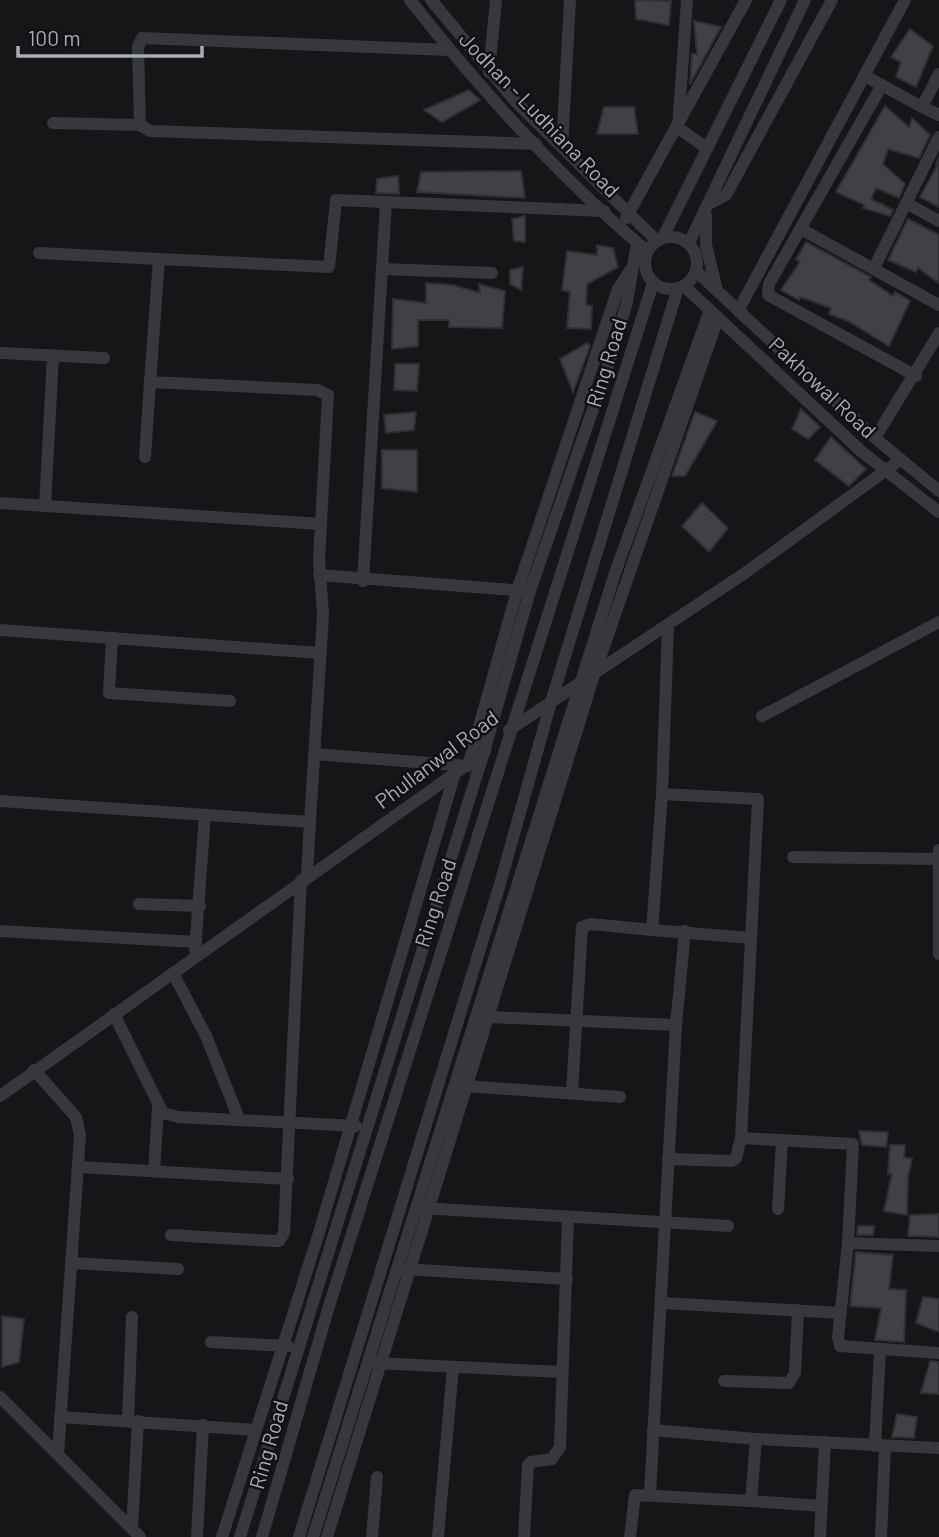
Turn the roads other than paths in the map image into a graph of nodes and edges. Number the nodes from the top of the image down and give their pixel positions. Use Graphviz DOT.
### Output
graph roads {
  1 [pos="410,0"];
  2 [pos="430,0"];
  3 [pos="496,0"];
  4 [pos="570,0"];
  5 [pos="687,0"];
  6 [pos="747,0"];
  7 [pos="781,0"];
  8 [pos="805,0"];
  9 [pos="832,0"];
  10 [pos="905,0"];
  11 [pos="786,37"];
  12 [pos="807,48"];
  13 [pos="449,50"];
  14 [pos="489,72"];
  15 [pos="939,74"];
  16 [pos="865,76"];
  17 [pos="882,85"];
  18 [pos="922,107"];
  19 [pos="939,115"];
  20 [pos="53,123"];
  21 [pos="140,125"];
  22 [pos="678,128"];
  23 [pos="939,137"];
  24 [pos="536,144"];
  25 [pos="562,147"];
  26 [pos="707,148"];
  27 [pos="386,202"];
  28 [pos="906,203"];
  29 [pos="707,206"];
  30 [pos="604,211"];
  31 [pos="629,212"];
  32 [pos="939,221"];
  33 [pos="621,227"];
  34 [pos="801,229"];
  35 [pos="659,239"];
  36 [pos="689,243"];
  37 [pos="642,247"];
  38 [pos="39,253"];
  39 [pos="159,259"];
  40 [pos="633,267"];
  41 [pos="382,268"];
  42 [pos="874,268"];
  43 [pos="696,271"];
  44 [pos="492,273"];
  45 [pos="653,283"];
  46 [pos="681,287"];
  47 [pos="717,291"];
  48 [pos="627,302"];
  49 [pos="939,305"];
  50 [pos="738,311"];
  51 [pos="714,314"];
  52 [pos="638,330"];
  53 [pos="939,333"];
  54 [pos="2,354"];
  55 [pos="53,356"];
  56 [pos="104,358"];
  57 [pos="595,359"];
  58 [pos="608,366"];
  59 [pos="916,376"];
  60 [pos="150,382"];
  61 [pos="875,438"];
  62 [pos="145,457"];
  63 [pos="900,460"];
  64 [pos="565,466"];
  65 [pos="886,472"];
  66 [pos="939,491"];
  67 [pos="0,503"];
  68 [pos="44,506"];
  69 [pos="939,512"];
  70 [pos="321,524"];
  71 [pos="319,575"];
  72 [pos="363,580"];
  73 [pos="524,591"];
  74 [pos="939,622"];
  75 [pos="668,626"];
  76 [pos="0,630"];
  77 [pos="112,638"];
  78 [pos="320,653"];
  79 [pos="594,675"];
  80 [pos="580,684"];
  81 [pos="230,701"];
  82 [pos="551,702"];
  83 [pos="762,716"];
  84 [pos="510,729"];
  85 [pos="484,752"];
  86 [pos="314,754"];
  87 [pos="468,766"];
  88 [pos="454,776"];
  89 [pos="662,794"];
  90 [pos="0,801"];
  91 [pos="205,815"];
  92 [pos="310,822"];
  93 [pos="939,850"];
  94 [pos="793,857"];
  95 [pos="938,859"];
  96 [pos="304,878"];
  97 [pos="139,904"];
  98 [pos="200,906"];
  99 [pos="652,930"];
  100 [pos="0,931"];
  101 [pos="685,931"];
  102 [pos="751,937"];
  103 [pos="195,942"];
  104 [pos="939,954"];
  105 [pos="194,957"];
  106 [pos="173,973"];
  107 [pos="114,1014"];
  108 [pos="488,1017"];
  109 [pos="577,1022"];
  110 [pos="676,1025"];
  111 [pos="34,1070"];
  112 [pos="466,1086"];
  113 [pos="572,1092"];
  114 [pos="0,1096"];
  115 [pos="621,1097"];
  116 [pos="158,1107"];
  117 [pos="239,1119"];
  118 [pos="291,1122"];
  119 [pos="350,1126"];
  120 [pos="368,1127"];
  121 [pos="741,1138"];
  122 [pos="782,1140"];
  123 [pos="668,1159"];
  124 [pos="79,1167"];
  125 [pos="154,1172"];
  126 [pos="288,1179"];
  127 [pos="423,1208"];
  128 [pos="778,1209"];
  129 [pos="568,1218"];
  130 [pos="667,1223"];
  131 [pos="728,1226"];
  132 [pos="171,1235"];
  133 [pos="317,1236"];
  134 [pos="333,1237"];
  135 [pos="848,1243"];
  136 [pos="939,1246"];
  137 [pos="73,1263"];
  138 [pos="178,1269"];
  139 [pos="404,1269"];
  140 [pos="567,1279"];
  141 [pos="663,1303"];
  142 [pos="798,1310"];
  143 [pos="841,1313"];
  144 [pos="132,1317"];
  145 [pos="211,1342"];
  146 [pos="282,1346"];
  147 [pos="299,1347"];
  148 [pos="880,1350"];
  149 [pos="939,1353"];
  150 [pos="374,1363"];
  151 [pos="453,1367"];
  152 [pos="562,1372"];
  153 [pos="724,1381"];
  154 [pos="0,1397"];
  155 [pos="60,1417"];
  156 [pos="133,1421"];
  157 [pos="203,1425"];
  158 [pos="256,1430"];
  159 [pos="653,1430"];
  160 [pos="756,1439"];
  161 [pos="825,1442"];
  162 [pos="880,1446"];
  163 [pos="939,1448"];
  164 [pos="58,1454"];
  165 [pos="377,1477"];
  166 [pos="650,1494"];
  167 [pos="751,1502"];
  168 [pos="821,1506"];
  169 [pos="136,1533"];
  170 [pos="197,1537"];
  171 [pos="222,1537"];
  172 [pos="240,1537"];
  173 [pos="262,1537"];
  174 [pos="299,1537"];
  175 [pos="313,1537"];
  176 [pos="327,1537"];
  177 [pos="372,1537"];
  178 [pos="438,1537"];
  179 [pos="524,1537"];
  180 [pos="630,1537"];
  181 [pos="820,1537"];
  182 [pos="881,1537"];
  1 -- 13 [label="street, Jodhan - Ludhiana Road"];
  2 -- 14 [label="street, Jodhan - Ludhiana Road"];
  3 -- 14 [label="street"];
  4 -- 25 [label="street"];
  5 -- 22 [label="street"];
  6 -- 22 [label="street"];
  7 -- 26 [label="street"];
  8 -- 11 [label="street"];
  9 -- 12 [label="street"];
  10 -- 16 [label="street"];
  11 -- 12 [label="street"];
  11 -- 29 [label="street"];
  12 -- 29 [label="street"];
  13 -- 21 [label="street"];
  13 -- 24 [label="street, Jodhan - Ludhiana Road"];
  14 -- 25 [label="street, Jodhan - Ludhiana Road"];
  15 -- 18 [label="street"];
  16 -- 17 [label="street"];
  16 -- 50 [label="street"];
  17 -- 18 [label="street"];
  17 -- 34 [label="street"];
  18 -- 19 [label="street"];
  20 -- 21 [label="street"];
  21 -- 24 [label="street"];
  22 -- 26 [label="street"];
  22 -- 31 [label="street"];
  23 -- 28 [label="street"];
  24 -- 30 [label="street, Jodhan - Ludhiana Road"];
  25 -- 31 [label="street, Jodhan - Ludhiana Road"];
  26 -- 35 [label="street"];
  27 -- 30 [label="street"];
  27 -- 39 [label="street"];
  27 -- 41 [label="street"];
  28 -- 32 [label="street"];
  28 -- 42 [label="street"];
  29 -- 36 [label="street"];
  29 -- 47 [label="street"];
  30 -- 33 [label="street, Jodhan - Ludhiana Road"];
  31 -- 33 [label="street"];
  31 -- 35 [label="street, Jodhan - Ludhiana Road"];
  33 -- 37 [label="street, Jodhan - Ludhiana Road"];
  34 -- 42 [label="street"];
  34 -- 59 [label="street"];
  35 -- 36 [label="street"];
  35 -- 37 [label="street"];
  36 -- 43 [label="street"];
  37 -- 40 [label="street"];
  37 -- 45 [label="street"];
  38 -- 39 [label="street"];
  39 -- 60 [label="street"];
  40 -- 48 [label="street"];
  40 -- 57 [label="street"];
  41 -- 44 [label="street"];
  41 -- 72 [label="street"];
  42 -- 49 [label="street"];
  43 -- 46 [label="street"];
  43 -- 47 [label="street"];
  45 -- 46 [label="street"];
  45 -- 52 [label="street, Ring Road"];
  46 -- 51 [label="street, Pakhowal Road"];
  46 -- 82 [label="street"];
  47 -- 50 [label="street"];
  48 -- 52 [label="street"];
  48 -- 58 [label="street"];
  50 -- 61 [label="street, Pakhowal Road"];
  51 -- 65 [label="street, Pakhowal Road"];
  51 -- 79 [label="street"];
  51 -- 80 [label="street"];
  52 -- 84 [label="street, Ring Road"];
  53 -- 59 [label="street"];
  54 -- 55 [label="street"];
  55 -- 56 [label="street"];
  55 -- 68 [label="street"];
  57 -- 58 [label="street"];
  57 -- 64 [label="street"];
  58 -- 64 [label="street"];
  59 -- 61 [label="street"];
  60 -- 62 [label="street"];
  60 -- 70 [label="street"];
  61 -- 63 [label="street, Pakhowal Road"];
  63 -- 65 [label="street, Phullanwal Road"];
  63 -- 66 [label="street, Pakhowal Road"];
  64 -- 73 [label="street"];
  65 -- 69 [label="street, Pakhowal Road"];
  65 -- 75 [label="street, Phullanwal Road"];
  67 -- 68 [label="street"];
  68 -- 70 [label="street"];
  70 -- 71 [label="street"];
  71 -- 72 [label="street"];
  71 -- 78 [label="street"];
  72 -- 73 [label="street"];
  73 -- 85 [label="street"];
  73 -- 87 [label="street"];
  74 -- 83 [label="street"];
  75 -- 79 [label="street, Phullanwal Road"];
  75 -- 89 [label="street"];
  76 -- 77 [label="street"];
  77 -- 78 [label="street"];
  77 -- 81 [label="street"];
  78 -- 86 [label="street"];
  79 -- 80 [label="street, Phullanwal Road"];
  79 -- 108 [label="street"];
  80 -- 82 [label="street, Phullanwal Road"];
  80 -- 127 [label="street"];
  82 -- 84 [label="street, Phullanwal Road"];
  82 -- 174 [label="street"];
  84 -- 85 [label="street, Phullanwal Road"];
  84 -- 173 [label="street, Ring Road"];
  85 -- 87 [label="street, Phullanwal Road"];
  85 -- 120 [label="street"];
  86 -- 87 [label="street"];
  86 -- 92 [label="street"];
  87 -- 88 [label="street, Phullanwal Road"];
  88 -- 96 [label="street, Phullanwal Road"];
  88 -- 119 [label="street"];
  89 -- 99 [label="street"];
  89 -- 102 [label="street"];
  90 -- 91 [label="street"];
  91 -- 92 [label="street"];
  91 -- 98 [label="street"];
  92 -- 96 [label="street"];
  93 -- 95 [label="street"];
  94 -- 95 [label="street"];
  95 -- 104 [label="street"];
  96 -- 105 [label="street, Phullanwal Road"];
  96 -- 118 [label="street"];
  97 -- 98 [label="street"];
  98 -- 103 [label="street"];
  99 -- 101 [label="street"];
  99 -- 109 [label="street"];
  100 -- 103 [label="street"];
  101 -- 102 [label="street"];
  101 -- 110 [label="street"];
  102 -- 121 [label="street"];
  103 -- 105 [label="street"];
  105 -- 106 [label="street, Phullanwal Road"];
  106 -- 107 [label="street, Phullanwal Road"];
  106 -- 117 [label="street"];
  107 -- 111 [label="street, Phullanwal Road"];
  107 -- 116 [label="street"];
  108 -- 109 [label="street"];
  108 -- 112 [label="street"];
  109 -- 110 [label="street"];
  109 -- 113 [label="street"];
  110 -- 123 [label="street"];
  111 -- 114 [label="street, Phullanwal Road"];
  111 -- 124 [label="street"];
  112 -- 113 [label="street"];
  112 -- 127 [label="street"];
  113 -- 115 [label="street"];
  116 -- 117 [label="street"];
  116 -- 125 [label="street"];
  117 -- 118 [label="street"];
  118 -- 119 [label="street"];
  118 -- 126 [label="street"];
  119 -- 120 [label="street"];
  119 -- 133 [label="street"];
  120 -- 134 [label="street"];
  121 -- 122 [label="street"];
  121 -- 123 [label="street"];
  122 -- 128 [label="street"];
  122 -- 135 [label="street"];
  123 -- 130 [label="street"];
  124 -- 125 [label="street"];
  124 -- 137 [label="street"];
  125 -- 126 [label="street"];
  126 -- 132 [label="street"];
  127 -- 129 [label="street"];
  127 -- 139 [label="street"];
  129 -- 130 [label="street"];
  129 -- 140 [label="street"];
  130 -- 131 [label="street"];
  130 -- 141 [label="street"];
  133 -- 134 [label="street"];
  133 -- 146 [label="street"];
  134 -- 147 [label="street"];
  135 -- 136 [label="street"];
  135 -- 143 [label="street"];
  137 -- 138 [label="street"];
  137 -- 155 [label="street"];
  139 -- 140 [label="street"];
  139 -- 150 [label="street"];
  140 -- 152 [label="street"];
  141 -- 142 [label="street"];
  141 -- 159 [label="street"];
  142 -- 143 [label="street"];
  142 -- 153 [label="street"];
  143 -- 148 [label="street"];
  144 -- 156 [label="street"];
  145 -- 146 [label="street"];
  146 -- 147 [label="street"];
  146 -- 158 [label="street"];
  147 -- 172 [label="street"];
  148 -- 149 [label="street"];
  148 -- 162 [label="street"];
  150 -- 151 [label="street"];
  150 -- 175 [label="street"];
  150 -- 176 [label="street"];
  151 -- 152 [label="street"];
  151 -- 178 [label="street"];
  152 -- 179 [label="street"];
  154 -- 164 [label="street"];
  155 -- 156 [label="street"];
  155 -- 164 [label="street"];
  156 -- 157 [label="street"];
  156 -- 169 [label="street"];
  157 -- 158 [label="street"];
  157 -- 170 [label="street"];
  158 -- 171 [label="street"];
  159 -- 160 [label="street"];
  159 -- 166 [label="street"];
  160 -- 161 [label="street"];
  160 -- 167 [label="street"];
  161 -- 162 [label="street"];
  161 -- 168 [label="street"];
  162 -- 163 [label="street"];
  162 -- 182 [label="street"];
  164 -- 169 [label="street"];
  165 -- 177 [label="street"];
  166 -- 167 [label="street"];
  166 -- 180 [label="street"];
  167 -- 168 [label="street"];
  168 -- 181 [label="street"];
}
